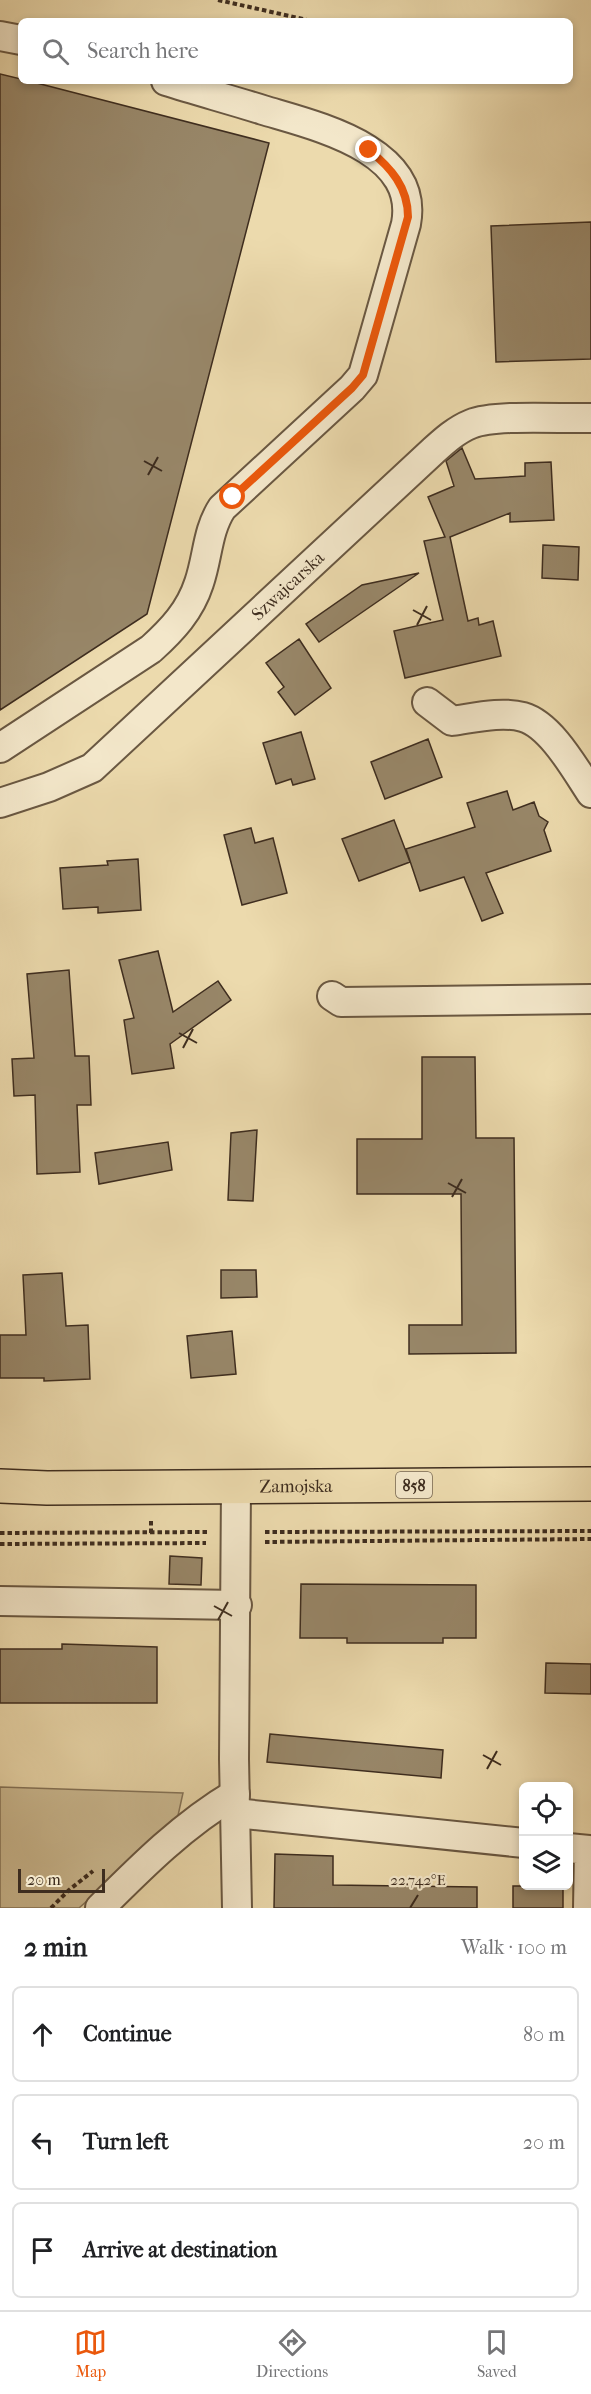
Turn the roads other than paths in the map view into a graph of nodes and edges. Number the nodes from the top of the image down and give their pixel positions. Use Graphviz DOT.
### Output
graph roads {
  1 [pos="0,36"];
  2 [pos="18,39"];
  3 [pos="176,84"];
  4 [pos="591,418"];
  5 [pos="427,702"];
  6 [pos="0,748"];
  7 [pos="591,793"];
  8 [pos="0,803"];
  9 [pos="332,996"];
  10 [pos="591,999"];
  11 [pos="591,1484"];
  12 [pos="0,1486"];
  13 [pos="236,1487"];
  14 [pos="0,1601"];
  15 [pos="237,1605"];
  16 [pos="235,1803"];
  17 [pos="519,1842"];
  18 [pos="573,1848"];
  19 [pos="100,1908"];
  20 [pos="237,1908"];
  21 [pos="588,1908"];
  1 -- 2 [label="street"];
  3 -- 6 [label="street"];
  4 -- 8 [label="street, Szwajcarska"];
  5 -- 7 [label="street"];
  9 -- 10 [label="street"];
  11 -- 13 [label="main road, Zamojska / 858"];
  12 -- 13 [label="main road, Zamojska / 858"];
  13 -- 15 [label="street"];
  14 -- 15 [label="street"];
  15 -- 16 [label="street"];
  16 -- 17 [label="street"];
  16 -- 19 [label="street"];
  16 -- 20 [label="street"];
  18 -- 21 [label="street"];
}
